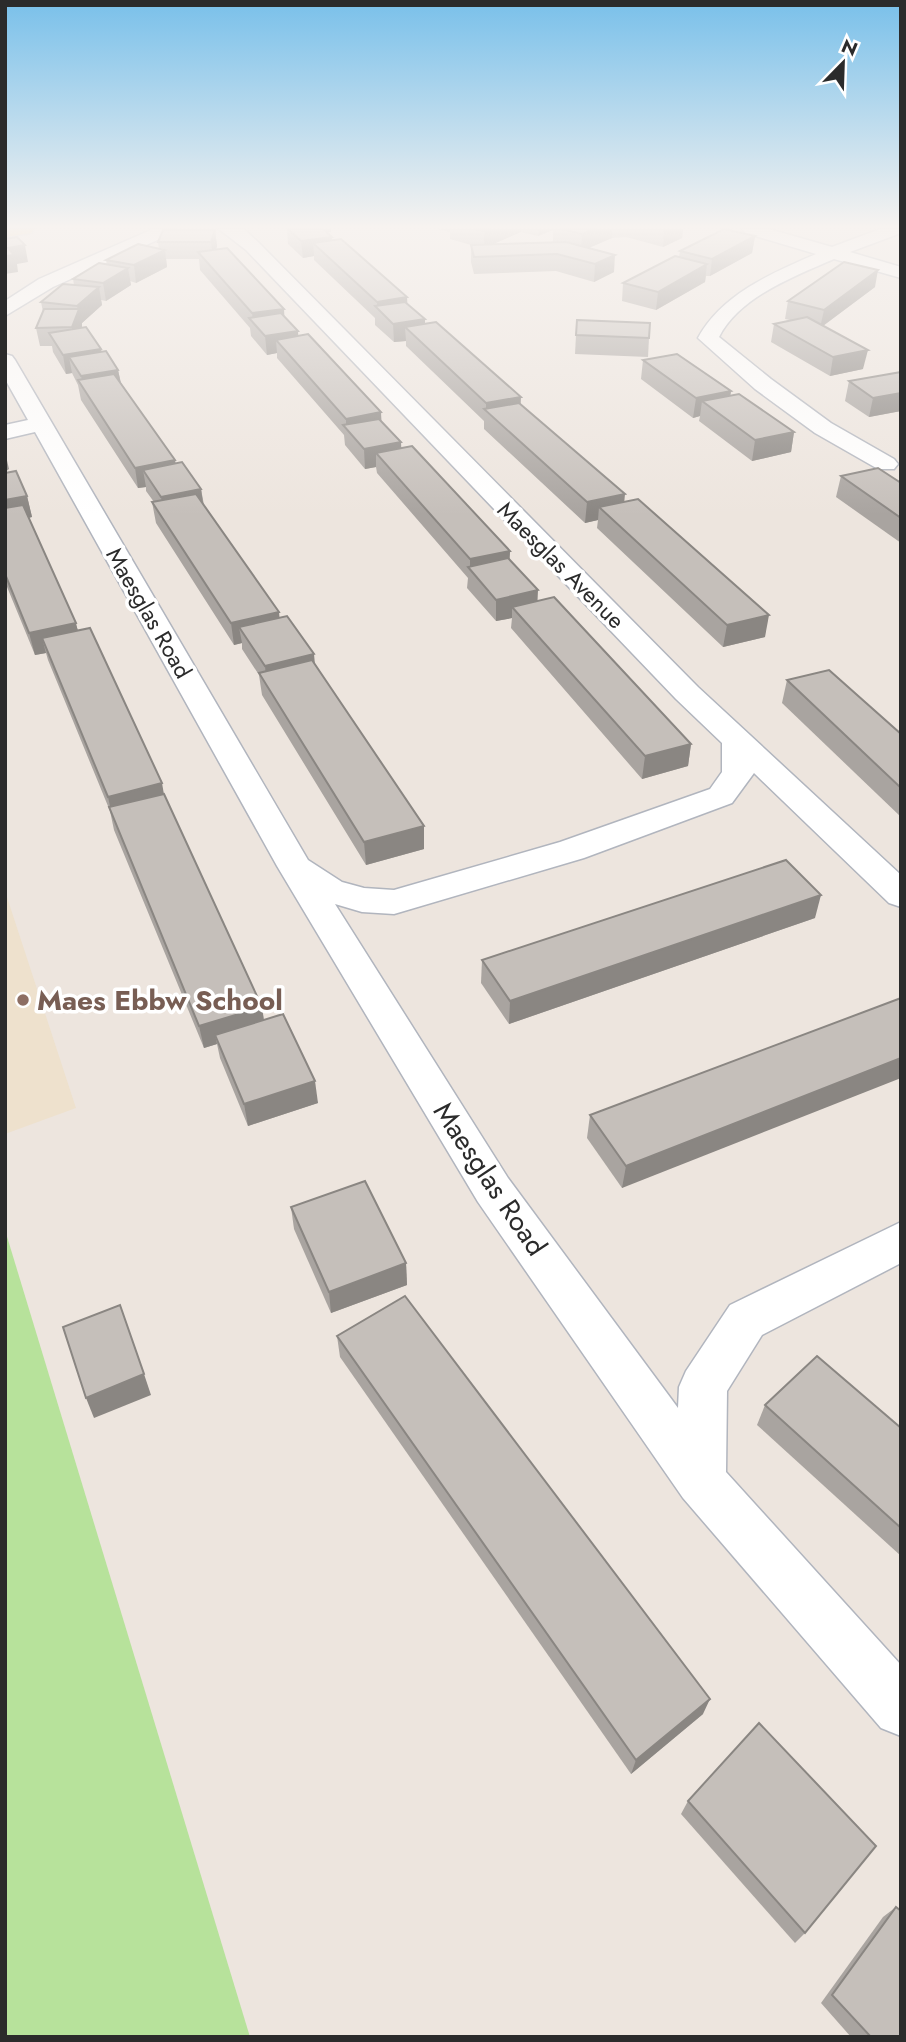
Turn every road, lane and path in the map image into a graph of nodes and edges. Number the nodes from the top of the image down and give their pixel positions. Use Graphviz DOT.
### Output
graph roads {
  1 [pos="327,324"];
  2 [pos="714,324"];
  3 [pos="5,360"];
  4 [pos="23,428"];
  5 [pos="886,464"];
  6 [pos="737,743"];
  7 [pos="294,866"];
  8 [pos="901,895"];
  9 [pos="901,1241"];
  10 [pos="701,1481"];
  11 [pos="901,1708"];
  1 -- 6 [label="street, Maesglas Avenue"];
  2 -- 5 [label="street"];
  3 -- 4 [label="street, Maesglas Road"];
  4 -- 7 [label="street, Maesglas Road"];
  6 -- 7 [label="street, Maesglas Road"];
  6 -- 8 [label="street, Maesglas Avenue"];
  7 -- 10 [label="street, Maesglas Road"];
  9 -- 10 [label="street"];
  10 -- 11 [label="street, Maesglas Road"];
}
